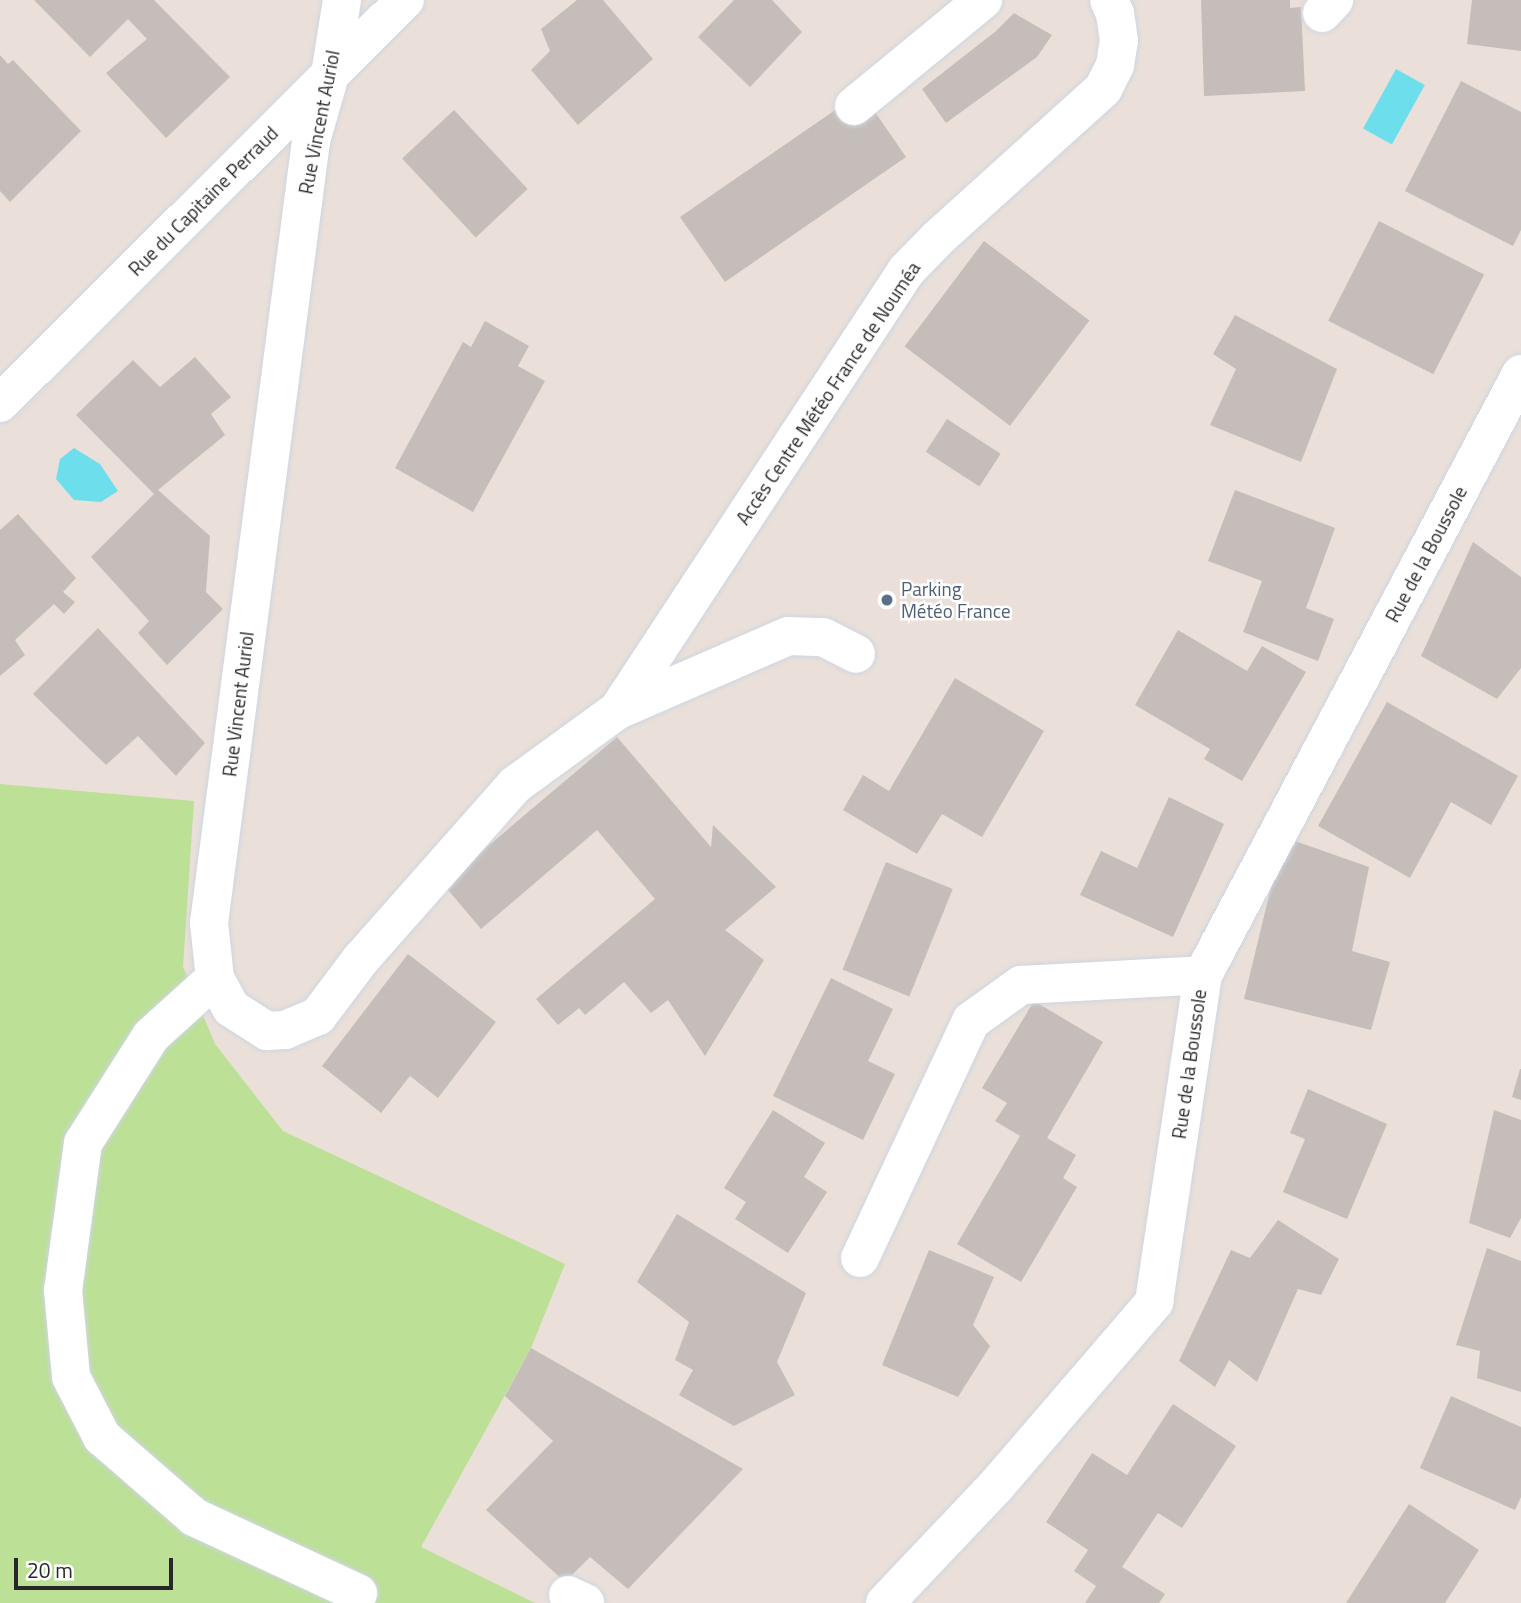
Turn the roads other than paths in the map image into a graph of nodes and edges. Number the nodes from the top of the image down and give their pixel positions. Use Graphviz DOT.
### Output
graph roads {
  1 [pos="342,0"];
  2 [pos="405,0"];
  3 [pos="983,0"];
  4 [pos="1109,0"];
  5 [pos="330,75"];
  6 [pos="854,106"];
  7 [pos="1521,374"];
  8 [pos="0,403"];
  9 [pos="856,654"];
  10 [pos="618,710"];
  11 [pos="515,785"];
  12 [pos="1203,975"];
  13 [pos="215,978"];
  14 [pos="860,1258"];
  15 [pos="358,1593"];
  16 [pos="885,1603"];
  1 -- 5 [label="street, Rue Vincent Auriol"];
  2 -- 5 [label="street, Rue du Capitaine Perraud"];
  3 -- 6 [label="street"];
  4 -- 10 [label="street, Accès Centre Météo France de Nouméa"];
  5 -- 8 [label="street, Rue du Capitaine Perraud"];
  5 -- 13 [label="street, Rue Vincent Auriol"];
  7 -- 12 [label="street, Rue de la Boussole"];
  9 -- 10 [label="street, Accès Centre Météo France de Nouméa"];
  10 -- 11 [label="street, Accès Centre Météo France de Nouméa"];
  11 -- 13 [label="street, Rue Vincent Auriol"];
  12 -- 14 [label="street"];
  12 -- 16 [label="street, Rue de la Boussole"];
  13 -- 15 [label="street"];
}
